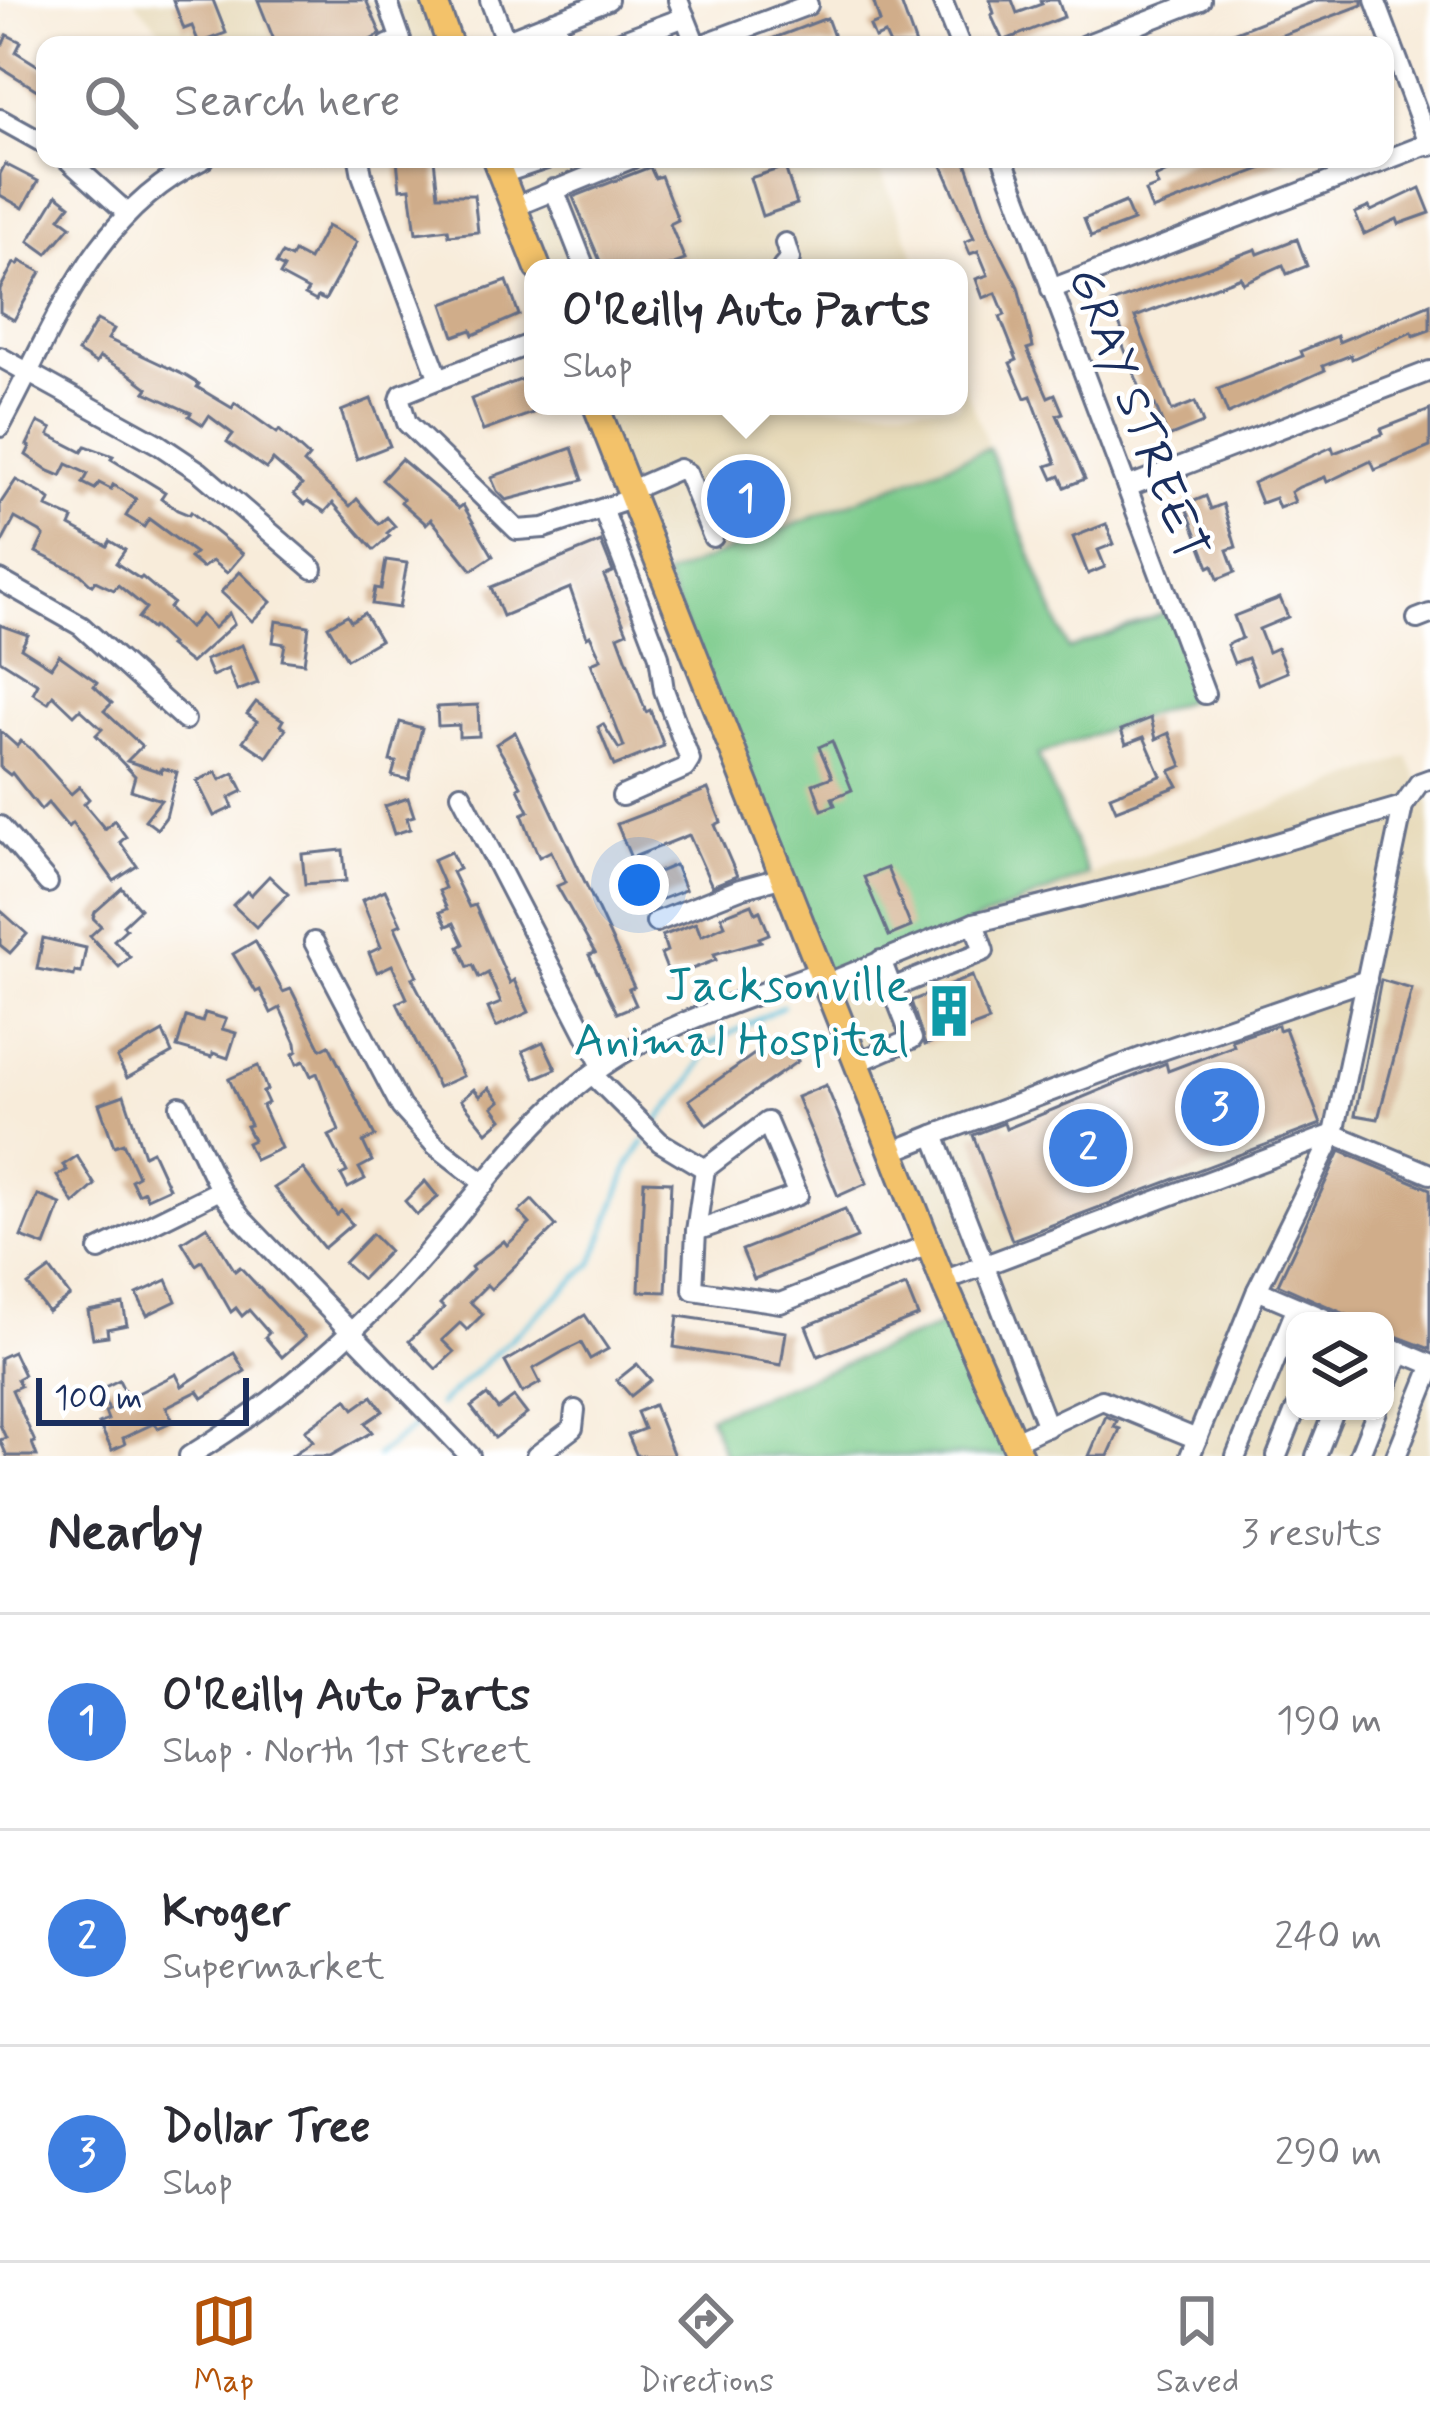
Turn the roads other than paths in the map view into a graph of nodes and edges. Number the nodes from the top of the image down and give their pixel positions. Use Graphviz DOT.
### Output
graph roads {
  1 [pos="387,0"];
  2 [pos="434,0"];
  3 [pos="490,0"];
  4 [pos="608,0"];
  5 [pos="806,0"];
  6 [pos="942,0"];
  7 [pos="1202,0"];
  8 [pos="1375,0"];
  9 [pos="681,8"];
  10 [pos="554,21"];
  11 [pos="400,36"];
  12 [pos="447,36"];
  13 [pos="498,36"];
  14 [pos="516,36"];
  15 [pos="560,36"];
  16 [pos="627,36"];
  17 [pos="694,36"];
  18 [pos="723,36"];
  19 [pos="956,36"];
  20 [pos="1108,36"];
  21 [pos="1389,36"];
  22 [pos="1394,50"];
  23 [pos="0,119"];
  24 [pos="36,139"];
  25 [pos="1430,144"];
  26 [pos="1394,158"];
  27 [pos="77,168"];
  28 [pos="188,168"];
  29 [pos="361,168"];
  30 [pos="498,168"];
  31 [pos="608,168"];
  32 [pos="1006,168"];
  33 [pos="1367,168"];
  34 [pos="554,189"];
  35 [pos="514,207"];
  36 [pos="126,212"];
  37 [pos="785,243"];
  38 [pos="534,259"];
  39 [pos="581,259"];
  40 [pos="790,259"];
  41 [pos="1051,289"];
  42 [pos="524,346"];
  43 [pos="0,357"];
  44 [pos="1430,371"];
  45 [pos="29,373"];
  46 [pos="440,379"];
  47 [pos="600,415"];
  48 [pos="0,427"];
  49 [pos="1127,487"];
  50 [pos="632,494"];
  51 [pos="603,509"];
  52 [pos="712,537"];
  53 [pos="314,569"];
  54 [pos="0,580"];
  55 [pos="692,643"];
  56 [pos="659,656"];
  57 [pos="1205,694"];
  58 [pos="185,720"];
  59 [pos="1430,778"];
  60 [pos="460,794"];
  61 [pos="622,796"];
  62 [pos="1403,806"];
  63 [pos="0,826"];
  64 [pos="784,877"];
  65 [pos="48,884"];
  66 [pos="656,922"];
  67 [pos="974,923"];
  68 [pos="314,942"];
  69 [pos="880,960"];
  70 [pos="823,978"];
  71 [pos="1367,980"];
  72 [pos="892,988"];
  73 [pos="856,1063"];
  74 [pos="597,1070"];
  75 [pos="180,1106"];
  76 [pos="1334,1134"];
  77 [pos="934,1135"];
  78 [pos="892,1152"];
  79 [pos="705,1169"];
  80 [pos="1430,1174"];
  81 [pos="484,1184"];
  82 [pos="220,1190"];
  83 [pos="696,1231"];
  84 [pos="928,1245"];
  85 [pos="99,1250"];
  86 [pos="982,1264"];
  87 [pos="943,1281"];
  88 [pos="1257,1290"];
  89 [pos="1297,1307"];
  90 [pos="1309,1312"];
  91 [pos="350,1333"];
  92 [pos="1394,1349"];
  93 [pos="1430,1368"];
  94 [pos="575,1410"];
  95 [pos="1291,1420"];
  96 [pos="1330,1420"];
  97 [pos="1373,1420"];
  98 [pos="1047,1427"];
  99 [pos="1194,1448"];
  100 [pos="1015,1451"];
  101 [pos="189,1456"];
  102 [pos="470,1456"];
  103 [pos="536,1456"];
  104 [pos="1214,1456"];
  105 [pos="1236,1456"];
  106 [pos="1277,1456"];
  107 [pos="1316,1456"];
  108 [pos="1359,1456"];
  109 [pos="1396,1456"];
  1 -- 11 [label="street"];
  2 -- 12 [label="main road"];
  3 -- 13 [label="street"];
  4 -- 10 [label="street"];
  5 -- 18 [label="street"];
  6 -- 19 [label="street"];
  7 -- 20 [label="street"];
  8 -- 21 [label="street"];
  9 -- 16 [label="street"];
  9 -- 17 [label="street"];
  10 -- 14 [label="street"];
  10 -- 15 [label="street"];
  22 -- 25 [label="street"];
  23 -- 24 [label="street"];
  25 -- 26 [label="street"];
  27 -- 36 [label="street"];
  28 -- 36 [label="street"];
  29 -- 46 [label="street"];
  30 -- 35 [label="main road"];
  31 -- 34 [label="street"];
  32 -- 41 [label="street, GRAY STREET"];
  33 -- 41 [label="street"];
  34 -- 35 [label="street"];
  34 -- 39 [label="street"];
  35 -- 38 [label="main road"];
  36 -- 45 [label="street"];
  37 -- 40 [label="street"];
  41 -- 49 [label="street, GRAY STREET"];
  42 -- 46 [label="street"];
  43 -- 45 [label="street"];
  44 -- 49 [label="street"];
  45 -- 48 [label="street"];
  45 -- 53 [label="street"];
  46 -- 51 [label="street"];
  47 -- 50 [label="main road"];
  49 -- 57 [label="street, GRAY STREET"];
  50 -- 51 [label="street"];
  50 -- 52 [label="street"];
  50 -- 55 [label="main road"];
  51 -- 56 [label="street"];
  54 -- 58 [label="street"];
  55 -- 56 [label="street"];
  55 -- 64 [label="main road"];
  56 -- 61 [label="street"];
  59 -- 62 [label="street"];
  60 -- 74 [label="street"];
  62 -- 67 [label="street"];
  62 -- 71 [label="street"];
  63 -- 65 [label="street"];
  64 -- 66 [label="street"];
  64 -- 70 [label="main road"];
  67 -- 69 [label="street"];
  67 -- 72 [label="street"];
  68 -- 81 [label="street"];
  69 -- 70 [label="street"];
  69 -- 72 [label="street"];
  70 -- 73 [label="main road"];
  70 -- 74 [label="street"];
  71 -- 76 [label="street"];
  71 -- 77 [label="street"];
  72 -- 73 [label="street"];
  73 -- 78 [label="main road"];
  74 -- 79 [label="street"];
  74 -- 81 [label="street"];
  75 -- 82 [label="street"];
  76 -- 80 [label="street"];
  76 -- 86 [label="street"];
  76 -- 88 [label="street"];
  77 -- 78 [label="street"];
  77 -- 86 [label="street"];
  78 -- 84 [label="main road"];
  79 -- 83 [label="street"];
  79 -- 83 [label="street"];
  81 -- 91 [label="street"];
  82 -- 85 [label="street"];
  82 -- 91 [label="street"];
  83 -- 84 [label="street"];
  84 -- 87 [label="main road"];
  86 -- 87 [label="street"];
  86 -- 98 [label="street"];
  87 -- 100 [label="main road"];
  88 -- 89 [label="street"];
  88 -- 99 [label="street"];
  89 -- 90 [label="street"];
  89 -- 105 [label="street"];
  91 -- 101 [label="street"];
  91 -- 102 [label="street"];
  92 -- 93 [label="street"];
  93 -- 109 [label="street"];
  94 -- 103 [label="street"];
  95 -- 106 [label="street"];
  96 -- 107 [label="street"];
  97 -- 108 [label="street"];
  98 -- 99 [label="street"];
  98 -- 100 [label="street"];
  99 -- 104 [label="street"];
}
